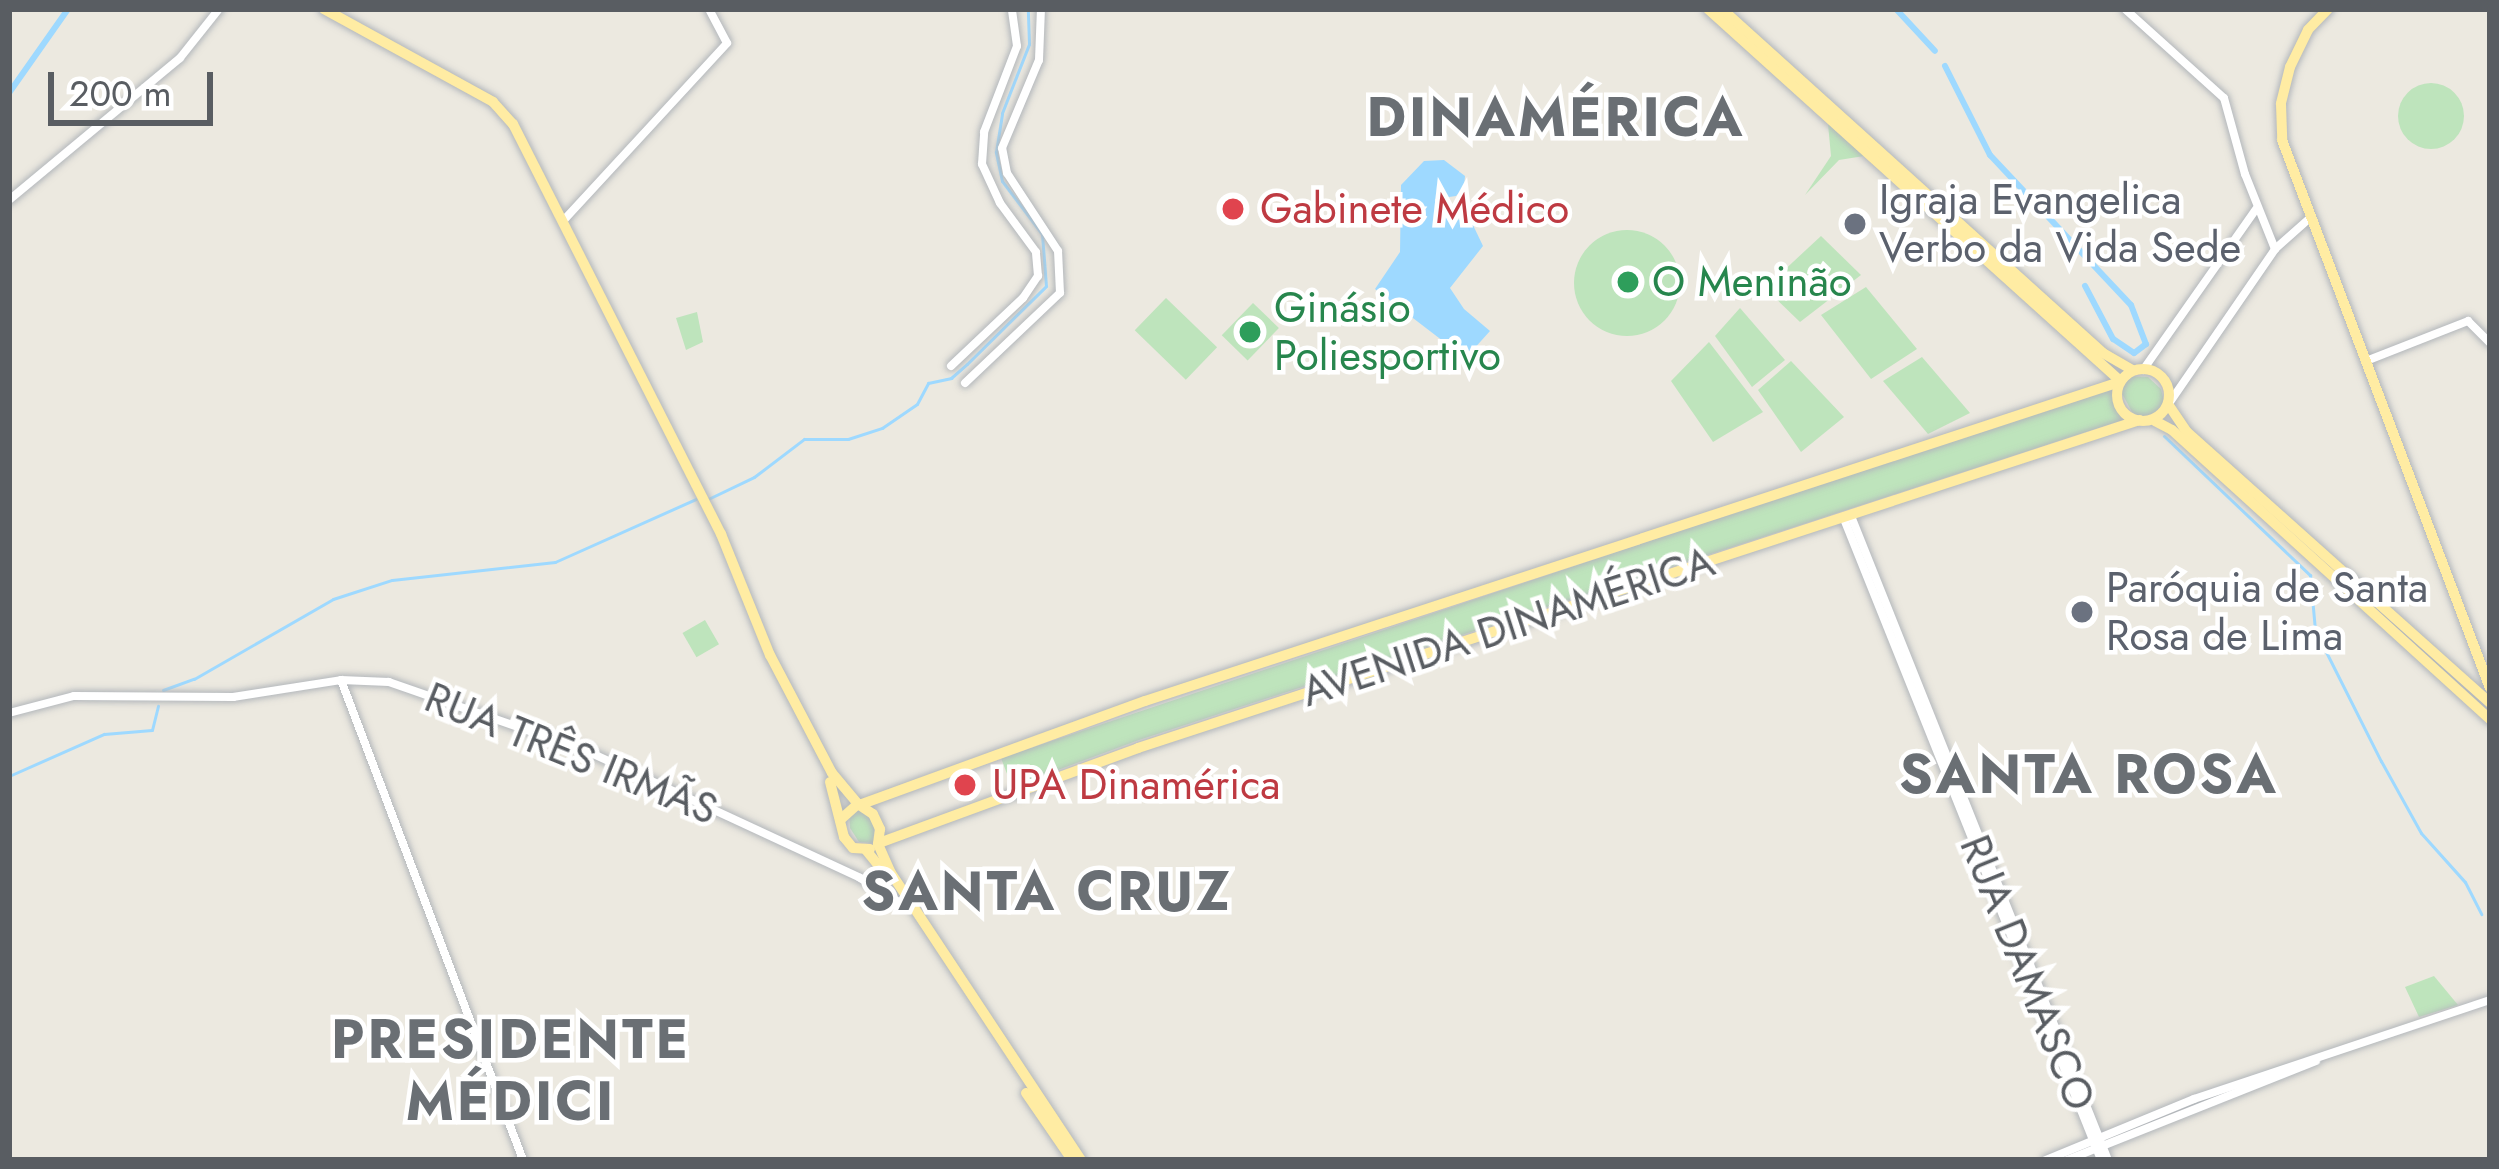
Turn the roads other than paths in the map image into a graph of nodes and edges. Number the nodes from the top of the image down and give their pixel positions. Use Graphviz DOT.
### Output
graph roads {
  1 [pos="219,9"];
  2 [pos="324,9"];
  3 [pos="709,9"];
  4 [pos="1012,9"];
  5 [pos="1041,9"];
  6 [pos="1708,9"];
  7 [pos="1722,9"];
  8 [pos="2125,9"];
  9 [pos="2328,9"];
  10 [pos="9,200"];
  11 [pos="2257,208"];
  12 [pos="2311,217"];
  13 [pos="563,221"];
  14 [pos="2275,249"];
  15 [pos="2490,343"];
  16 [pos="2366,361"];
  17 [pos="951,366"];
  18 [pos="2138,370"];
  19 [pos="2118,381"];
  20 [pos="965,382"];
  21 [pos="2170,405"];
  22 [pos="2140,420"];
  23 [pos="2155,422"];
  24 [pos="1847,518"];
  25 [pos="732,560"];
  26 [pos="341,680"];
  27 [pos="2490,688"];
  28 [pos="2490,703"];
  29 [pos="9,713"];
  30 [pos="2490,718"];
  31 [pos="860,804"];
  32 [pos="840,820"];
  33 [pos="874,846"];
  34 [pos="902,904"];
  35 [pos="2490,1000"];
  36 [pos="2098,1143"];
  37 [pos="524,1160"];
  38 [pos="1077,1160"];
  39 [pos="2046,1160"];
  40 [pos="2067,1160"];
  41 [pos="2104,1160"];
  1 -- 10 [label="street"];
  2 -- 13 [label="main road"];
  3 -- 13 [label="street"];
  4 -- 17 [label="street"];
  5 -- 20 [label="street"];
  6 -- 19 [label="main road"];
  7 -- 18 [label="main road"];
  8 -- 11 [label="street"];
  9 -- 12 [label="main road"];
  11 -- 14 [label="street"];
  11 -- 18 [label="street"];
  12 -- 14 [label="street"];
  12 -- 16 [label="main road"];
  13 -- 25 [label="main road"];
  14 -- 21 [label="street"];
  15 -- 16 [label="street"];
  16 -- 27 [label="main road"];
  18 -- 19 [label="main road"];
  18 -- 21 [label="main road"];
  19 -- 22 [label="main road"];
  19 -- 31 [label="main road, AVENIDA DINAMÉRICA"];
  21 -- 23 [label="main road"];
  21 -- 28 [label="main road"];
  22 -- 23 [label="main road"];
  22 -- 24 [label="main road, AVENIDA DINAMÉRICA"];
  23 -- 30 [label="main road"];
  24 -- 33 [label="main road, AVENIDA DINAMÉRICA"];
  24 -- 36 [label="street, RUA DAMASCO"];
  25 -- 31 [label="main road"];
  25 -- 32 [label="main road"];
  26 -- 29 [label="street, RUA TRÊS IRMÃS"];
  26 -- 34 [label="street, RUA TRÊS IRMÃS"];
  26 -- 37 [label="street"];
  31 -- 32 [label="main road"];
  31 -- 33 [label="main road"];
  32 -- 33 [label="main road"];
  33 -- 34 [label="main road"];
  33 -- 38 [label="main road"];
  34 -- 38 [label="main road"];
  35 -- 36 [label="street"];
  36 -- 39 [label="street"];
  36 -- 40 [label="street"];
  36 -- 41 [label="street, RUA DAMASCO"];
}
